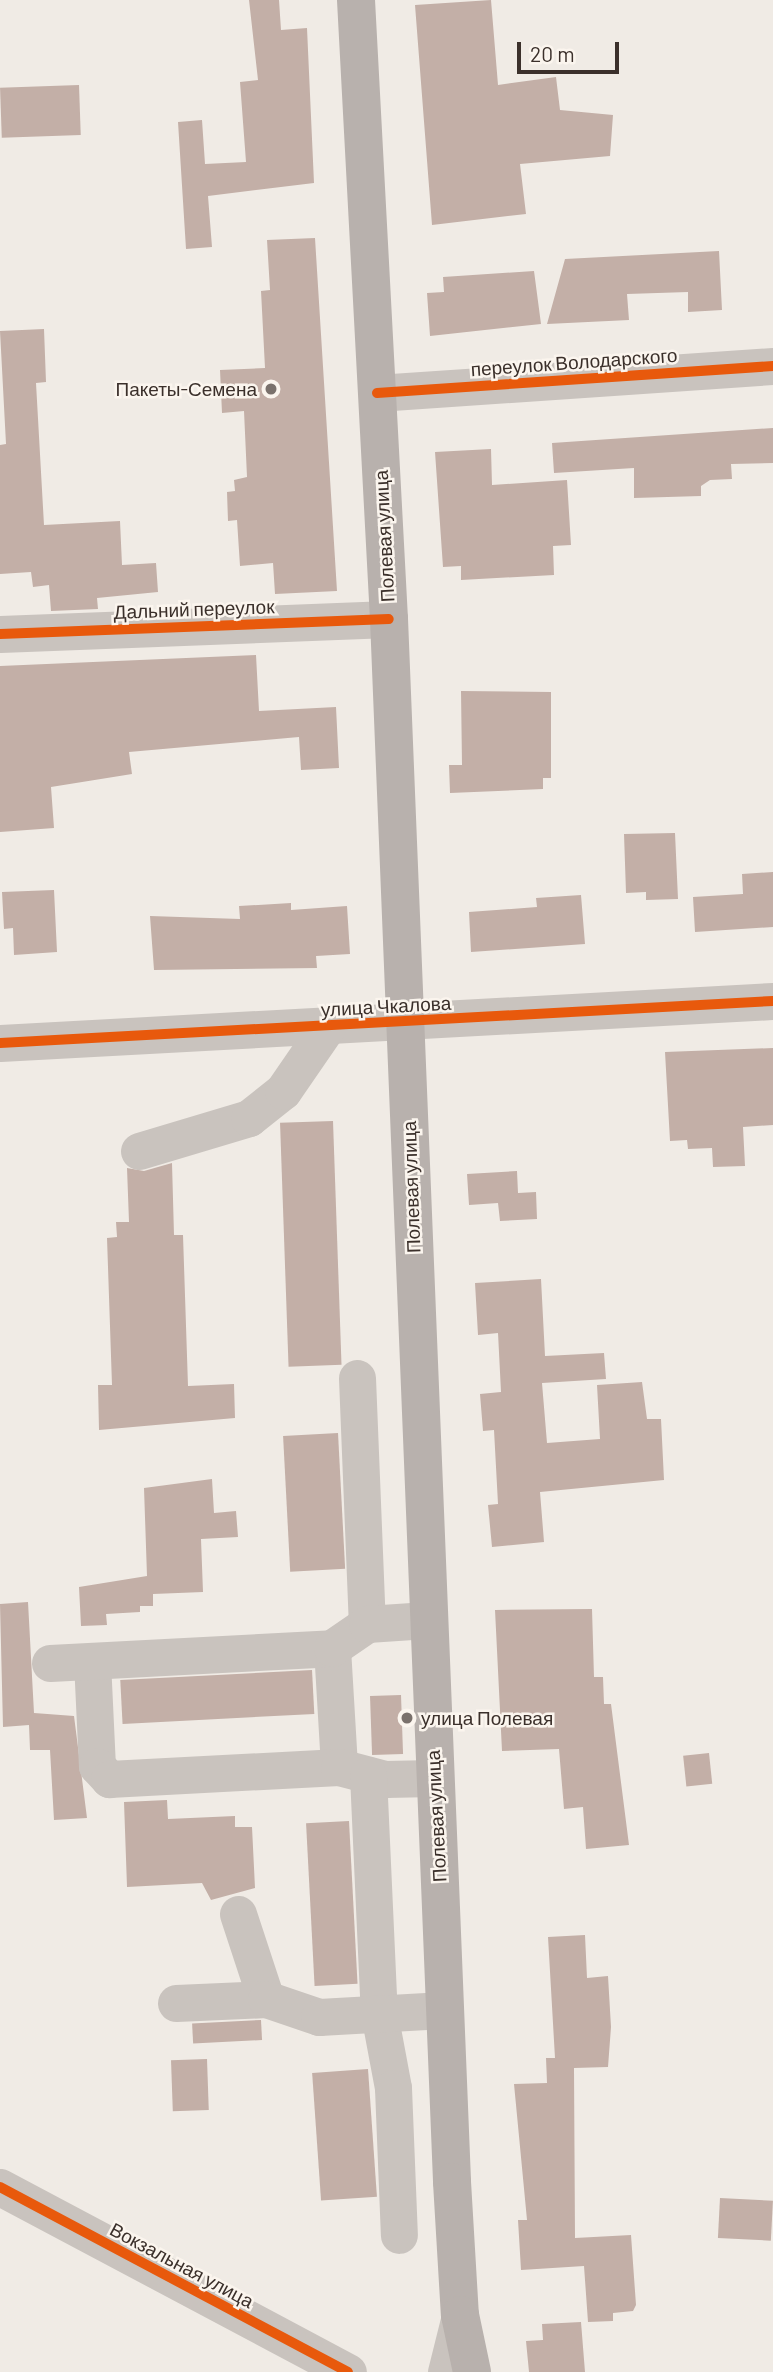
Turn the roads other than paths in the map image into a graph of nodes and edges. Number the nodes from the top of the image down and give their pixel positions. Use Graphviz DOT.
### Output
graph roads {
  1 [pos="356,0"];
  2 [pos="773,366"];
  3 [pos="377,393"];
  4 [pos="389,619"];
  5 [pos="0,634"];
  6 [pos="773,1000"];
  7 [pos="405,1024"];
  8 [pos="327,1027"];
  9 [pos="0,1043"];
  10 [pos="139,1152"];
  11 [pos="357,1378"];
  12 [pos="427,1620"];
  13 [pos="367,1624"];
  14 [pos="332,1648"];
  15 [pos="92,1661"];
  16 [pos="50,1663"];
  17 [pos="354,1771"];
  18 [pos="434,1777"];
  19 [pos="238,1914"];
  20 [pos="267,1999"];
  21 [pos="176,2003"];
  22 [pos="444,2010"];
  23 [pos="379,2013"];
  24 [pos="0,2188"];
  25 [pos="399,2235"];
  26 [pos="460,2315"];
  27 [pos="329,2368"];
  28 [pos="446,2372"];
  29 [pos="472,2372"];
  1 -- 3 [label="main road, Полевая улица"];
  2 -- 3 [label="street, переулок Володарского"];
  3 -- 4 [label="main road, Полевая улица"];
  4 -- 5 [label="street, Дальний переулок"];
  4 -- 7 [label="main road, Полевая улица"];
  6 -- 7 [label="street, улица Чкалова"];
  7 -- 8 [label="street, улица Чкалова"];
  7 -- 12 [label="main road, Полевая улица"];
  8 -- 9 [label="street, улица Чкалова"];
  8 -- 10 [label="street"];
  11 -- 13 [label="street"];
  12 -- 13 [label="street"];
  12 -- 18 [label="main road, Полевая улица"];
  13 -- 14 [label="street"];
  14 -- 15 [label="street"];
  14 -- 17 [label="street"];
  15 -- 16 [label="street"];
  15 -- 17 [label="street"];
  17 -- 18 [label="street"];
  17 -- 23 [label="street"];
  18 -- 22 [label="main road, Полевая улица"];
  19 -- 20 [label="street"];
  20 -- 21 [label="street"];
  20 -- 23 [label="street"];
  22 -- 23 [label="street"];
  22 -- 26 [label="main road, Полевая улица"];
  23 -- 25 [label="street"];
  24 -- 27 [label="street, Вокзальная улица"];
  26 -- 28 [label="street"];
  26 -- 29 [label="main road, Полевая улица"];
}
